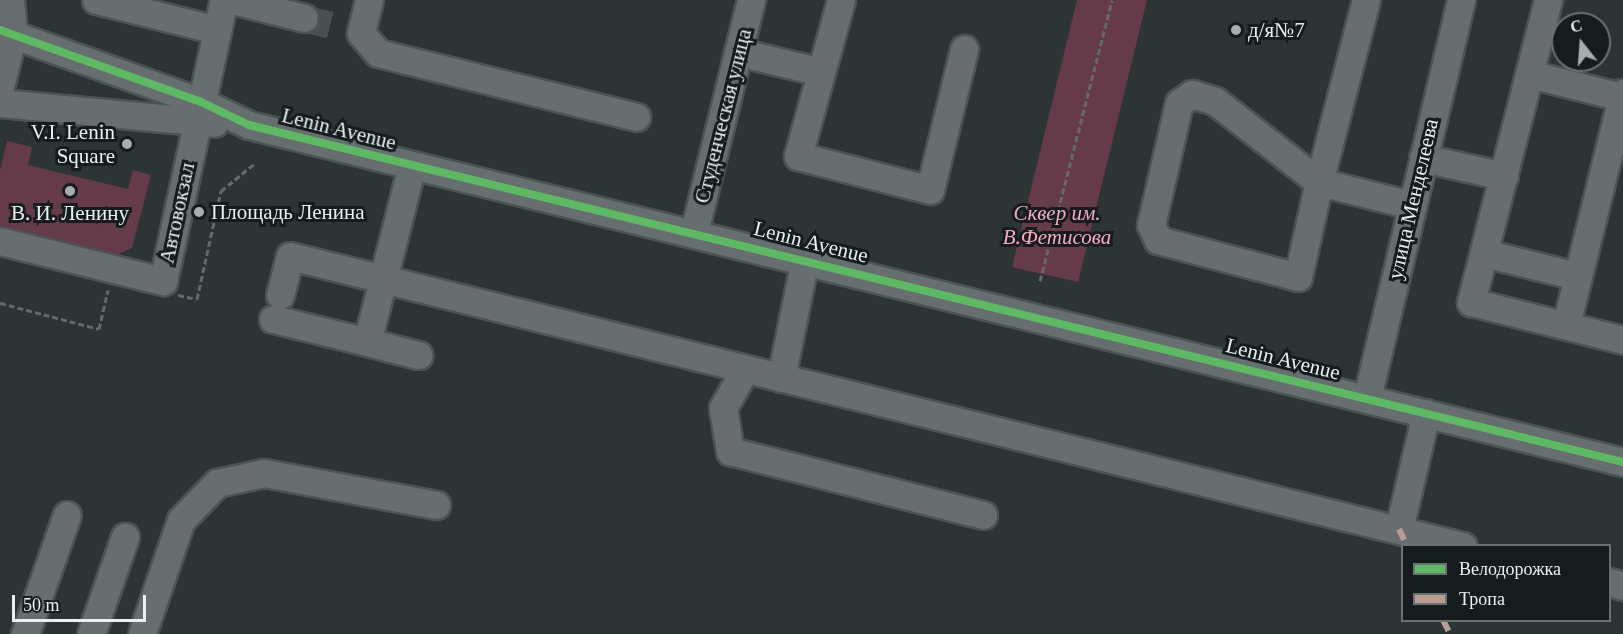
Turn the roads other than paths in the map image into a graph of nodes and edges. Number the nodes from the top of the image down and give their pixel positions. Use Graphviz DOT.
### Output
graph roads {
  1 [pos="10,0"];
  2 [pos="96,0"];
  3 [pos="224,0"];
  4 [pos="232,0"];
  5 [pos="369,0"];
  6 [pos="752,0"];
  7 [pos="842,0"];
  8 [pos="1366,0"];
  9 [pos="1461,0"];
  10 [pos="1548,0"];
  11 [pos="304,18"];
  12 [pos="217,30"];
  13 [pos="7,32"];
  14 [pos="964,49"];
  15 [pos="738,52"];
  16 [pos="821,72"];
  17 [pos="1529,74"];
  18 [pos="0,87"];
  19 [pos="1622,95"];
  20 [pos="0,103"];
  21 [pos="199,112"];
  22 [pos="636,117"];
  23 [pos="1423,158"];
  24 [pos="412,166"];
  25 [pos="1504,176"];
  26 [pos="1319,183"];
  27 [pos="1411,205"];
  28 [pos="694,232"];
  29 [pos="0,240"];
  30 [pos="1484,253"];
  31 [pos="805,259"];
  32 [pos="1577,276"];
  33 [pos="382,281"];
  34 [pos="1566,325"];
  35 [pos="1623,340"];
  36 [pos="367,342"];
  37 [pos="418,355"];
  38 [pos="745,369"];
  39 [pos="781,378"];
  40 [pos="1367,398"];
  41 [pos="1426,412"];
  42 [pos="1623,462"];
  43 [pos="436,504"];
  44 [pos="67,515"];
  45 [pos="983,515"];
  46 [pos="1399,530"];
  47 [pos="125,537"];
  48 [pos="1455,544"];
  49 [pos="25,634"];
  50 [pos="91,634"];
  51 [pos="142,634"];
  1 -- 13 [label="street"];
  2 -- 12 [label="street"];
  3 -- 12 [label="street"];
  4 -- 11 [label="street"];
  5 -- 22 [label="street"];
  6 -- 15 [label="street, Студенческая улица"];
  7 -- 16 [label="street"];
  8 -- 26 [label="street"];
  9 -- 23 [label="street, улица Менделеева"];
  10 -- 17 [label="street"];
  12 -- 21 [label="street"];
  13 -- 18 [label="street"];
  13 -- 21 [label="street, Lenin Avenue"];
  14 -- 16 [label="street"];
  15 -- 16 [label="street"];
  15 -- 28 [label="street, Студенческая улица"];
  17 -- 19 [label="street"];
  17 -- 25 [label="street"];
  19 -- 32 [label="street"];
  20 -- 21 [label="street, Lenin Avenue"];
  21 -- 24 [label="street, Lenin Avenue"];
  21 -- 29 [label="street, Автовокзал"];
  23 -- 25 [label="street"];
  23 -- 27 [label="street, улица Менделеева"];
  24 -- 28 [label="street, Lenin Avenue"];
  24 -- 33 [label="street"];
  25 -- 30 [label="street"];
  26 -- 26 [label="street"];
  26 -- 27 [label="street"];
  27 -- 40 [label="street, улица Менделеева"];
  28 -- 31 [label="street, Lenin Avenue"];
  30 -- 32 [label="street"];
  30 -- 34 [label="street"];
  31 -- 39 [label="street"];
  31 -- 40 [label="street, Lenin Avenue"];
  32 -- 34 [label="street"];
  33 -- 36 [label="street"];
  33 -- 36 [label="street"];
  33 -- 38 [label="street"];
  34 -- 35 [label="street"];
  36 -- 37 [label="street"];
  38 -- 39 [label="street"];
  38 -- 45 [label="street"];
  39 -- 46 [label="street"];
  40 -- 41 [label="street, Lenin Avenue"];
  41 -- 42 [label="street, Lenin Avenue"];
  41 -- 46 [label="street"];
  43 -- 51 [label="street"];
  44 -- 49 [label="street"];
  46 -- 48 [label="street"];
  47 -- 50 [label="street"];
}
